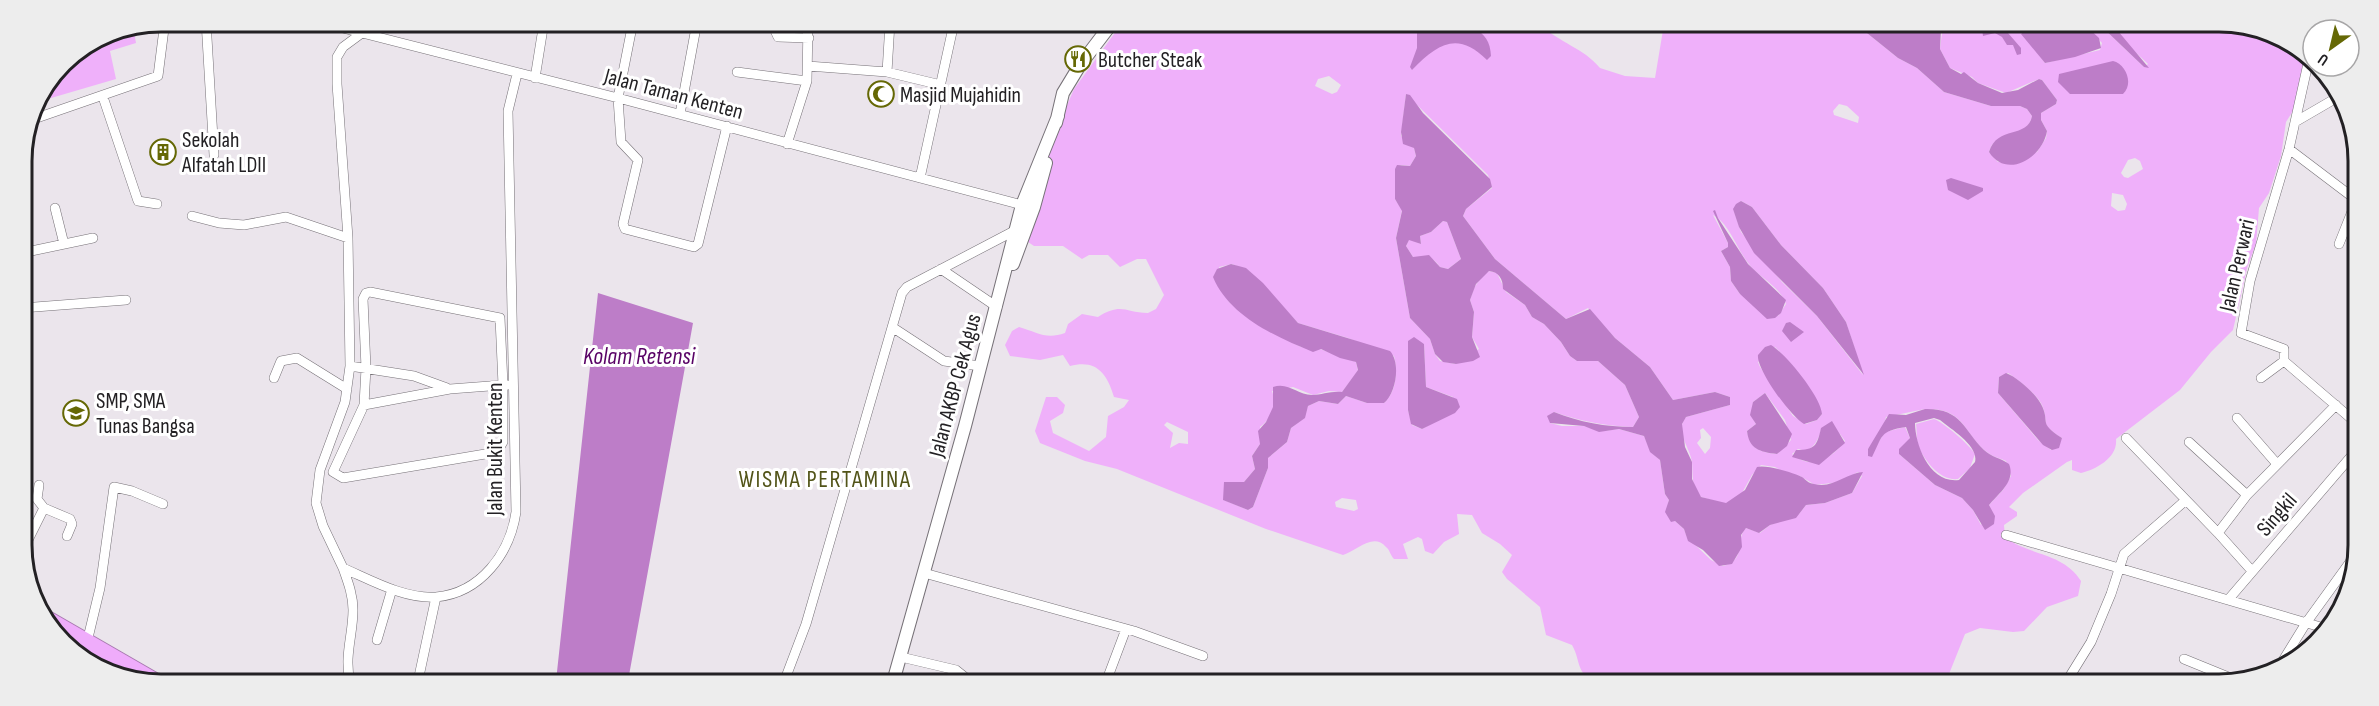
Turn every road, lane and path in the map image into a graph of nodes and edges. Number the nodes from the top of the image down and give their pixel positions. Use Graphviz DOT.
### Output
graph roads {
  1 [pos="164,32"];
  2 [pos="207,32"];
  3 [pos="359,32"];
  4 [pos="542,32"];
  5 [pos="631,32"];
  6 [pos="695,32"];
  7 [pos="776,32"];
  8 [pos="809,32"];
  9 [pos="890,32"];
  10 [pos="952,32"];
  11 [pos="1105,32"];
  12 [pos="367,34"];
  13 [pos="809,38"];
  14 [pos="808,66"];
  15 [pos="737,72"];
  16 [pos="887,72"];
  17 [pos="517,74"];
  18 [pos="535,78"];
  19 [pos="2305,78"];
  20 [pos="807,81"];
  21 [pos="941,85"];
  22 [pos="104,96"];
  23 [pos="618,98"];
  24 [pos="2333,101"];
  25 [pos="680,114"];
  26 [pos="1058,116"];
  27 [pos="39,117"];
  28 [pos="2295,122"];
  29 [pos="726,126"];
  30 [pos="787,144"];
  31 [pos="2289,148"];
  32 [pos="214,155"];
  33 [pos="920,178"];
  34 [pos="2348,194"];
  35 [pos="157,204"];
  36 [pos="1022,205"];
  37 [pos="55,208"];
  38 [pos="192,216"];
  39 [pos="2348,220"];
  40 [pos="1014,231"];
  41 [pos="93,238"];
  42 [pos="348,238"];
  43 [pos="64,244"];
  44 [pos="2338,244"];
  45 [pos="32,251"];
  46 [pos="941,269"];
  47 [pos="126,300"];
  48 [pos="32,307"];
  49 [pos="997,307"];
  50 [pos="892,327"];
  51 [pos="2284,361"];
  52 [pos="350,366"];
  53 [pos="980,366"];
  54 [pos="366,368"];
  55 [pos="274,378"];
  56 [pos="2261,378"];
  57 [pos="503,385"];
  58 [pos="513,385"];
  59 [pos="347,389"];
  60 [pos="450,389"];
  61 [pos="364,405"];
  62 [pos="2336,405"];
  63 [pos="2348,416"];
  64 [pos="2237,418"];
  65 [pos="2126,438"];
  66 [pos="2189,442"];
  67 [pos="2348,460"];
  68 [pos="2277,464"];
  69 [pos="39,486"];
  70 [pos="2247,495"];
  71 [pos="2186,500"];
  72 [pos="163,504"];
  73 [pos="44,508"];
  74 [pos="32,533"];
  75 [pos="2218,533"];
  76 [pos="2006,535"];
  77 [pos="67,536"];
  78 [pos="2118,567"];
  79 [pos="343,568"];
  80 [pos="2252,571"];
  81 [pos="924,573"];
  82 [pos="2344,573"];
  83 [pos="392,589"];
  84 [pos="436,597"];
  85 [pos="2228,600"];
  86 [pos="2306,623"];
  87 [pos="60,626"];
  88 [pos="2319,627"];
  89 [pos="1126,629"];
  90 [pos="377,640"];
  91 [pos="87,642"];
  92 [pos="2286,655"];
  93 [pos="1203,656"];
  94 [pos="901,657"];
  95 [pos="2184,659"];
  96 [pos="140,672"];
  97 [pos="348,674"];
  98 [pos="420,674"];
  99 [pos="787,674"];
  100 [pos="895,674"];
  101 [pos="961,674"];
  102 [pos="1109,674"];
  103 [pos="2072,674"];
  104 [pos="2221,674"];
  1 -- 22 [label="street"];
  2 -- 32 [label="street"];
  3 -- 12 [label="street, Jalan Taman Kenten"];
  4 -- 18 [label="street"];
  5 -- 23 [label="street"];
  6 -- 25 [label="street"];
  7 -- 13 [label="street"];
  8 -- 13 [label="street"];
  9 -- 16 [label="street"];
  10 -- 21 [label="street"];
  11 -- 26 [label="main road, Jalan AKBP Cek Agus"];
  12 -- 17 [label="street, Jalan Taman Kenten"];
  12 -- 42 [label="street"];
  13 -- 14 [label="street"];
  14 -- 16 [label="street"];
  14 -- 20 [label="street"];
  15 -- 20 [label="street"];
  16 -- 21 [label="street"];
  17 -- 18 [label="street, Jalan Taman Kenten"];
  17 -- 58 [label="street, Jalan Bukit Kenten"];
  18 -- 23 [label="street, Jalan Taman Kenten"];
  19 -- 28 [label="street, Jalan Perwari"];
  20 -- 30 [label="street"];
  21 -- 33 [label="street"];
  22 -- 27 [label="street"];
  22 -- 35 [label="street"];
  23 -- 25 [label="street, Jalan Taman Kenten"];
  23 -- 29 [label="street"];
  24 -- 28 [label="street"];
  25 -- 29 [label="street, Jalan Taman Kenten"];
  26 -- 36 [label="main road, Jalan AKBP Cek Agus"];
  26 -- 49 [label="main road, Jalan AKBP Cek Agus"];
  28 -- 31 [label="street, Jalan Perwari"];
  29 -- 30 [label="street, Jalan Taman Kenten"];
  30 -- 33 [label="street, Jalan Taman Kenten"];
  31 -- 34 [label="street"];
  31 -- 51 [label="street, Jalan Perwari"];
  33 -- 36 [label="street, Jalan Taman Kenten"];
  36 -- 40 [label="main road, Jalan AKBP Cek Agus"];
  37 -- 43 [label="street"];
  38 -- 42 [label="street"];
  39 -- 44 [label="street"];
  40 -- 46 [label="street"];
  40 -- 49 [label="main road, Jalan AKBP Cek Agus"];
  41 -- 43 [label="street"];
  42 -- 52 [label="street"];
  43 -- 45 [label="street"];
  46 -- 49 [label="street"];
  46 -- 50 [label="street"];
  47 -- 48 [label="street"];
  49 -- 53 [label="main road, Jalan AKBP Cek Agus"];
  50 -- 53 [label="street"];
  50 -- 99 [label="street"];
  51 -- 56 [label="street"];
  51 -- 62 [label="street, Jalan Perwari"];
  52 -- 54 [label="street"];
  52 -- 59 [label="street"];
  53 -- 81 [label="main road, Jalan AKBP Cek Agus"];
  54 -- 57 [label="street"];
  54 -- 60 [label="street"];
  54 -- 61 [label="street"];
  55 -- 59 [label="street"];
  57 -- 58 [label="street"];
  57 -- 60 [label="street"];
  57 -- 61 [label="street"];
  58 -- 84 [label="street, Jalan Bukit Kenten"];
  59 -- 79 [label="street"];
  60 -- 61 [label="street"];
  62 -- 63 [label="street, Jalan Perwari"];
  62 -- 68 [label="street"];
  64 -- 68 [label="street"];
  65 -- 71 [label="street"];
  66 -- 70 [label="street"];
  67 -- 80 [label="street, Singkil"];
  68 -- 70 [label="street"];
  69 -- 73 [label="street"];
  70 -- 75 [label="street"];
  71 -- 75 [label="street"];
  71 -- 78 [label="street"];
  72 -- 91 [label="street"];
  73 -- 74 [label="street"];
  73 -- 77 [label="street"];
  75 -- 80 [label="street"];
  76 -- 78 [label="street"];
  78 -- 85 [label="street"];
  78 -- 103 [label="street"];
  79 -- 83 [label="street"];
  79 -- 97 [label="street"];
  80 -- 85 [label="street, Singkil"];
  81 -- 89 [label="street"];
  81 -- 94 [label="main road, Jalan AKBP Cek Agus"];
  82 -- 86 [label="street"];
  83 -- 84 [label="street"];
  83 -- 90 [label="street"];
  84 -- 98 [label="street"];
  85 -- 86 [label="street"];
  86 -- 88 [label="street"];
  86 -- 92 [label="street"];
  87 -- 91 [label="highway"];
  89 -- 93 [label="street"];
  89 -- 102 [label="street"];
  91 -- 96 [label="highway"];
  94 -- 100 [label="main road, Jalan AKBP Cek Agus"];
  94 -- 101 [label="street"];
  95 -- 104 [label="street"];
}
